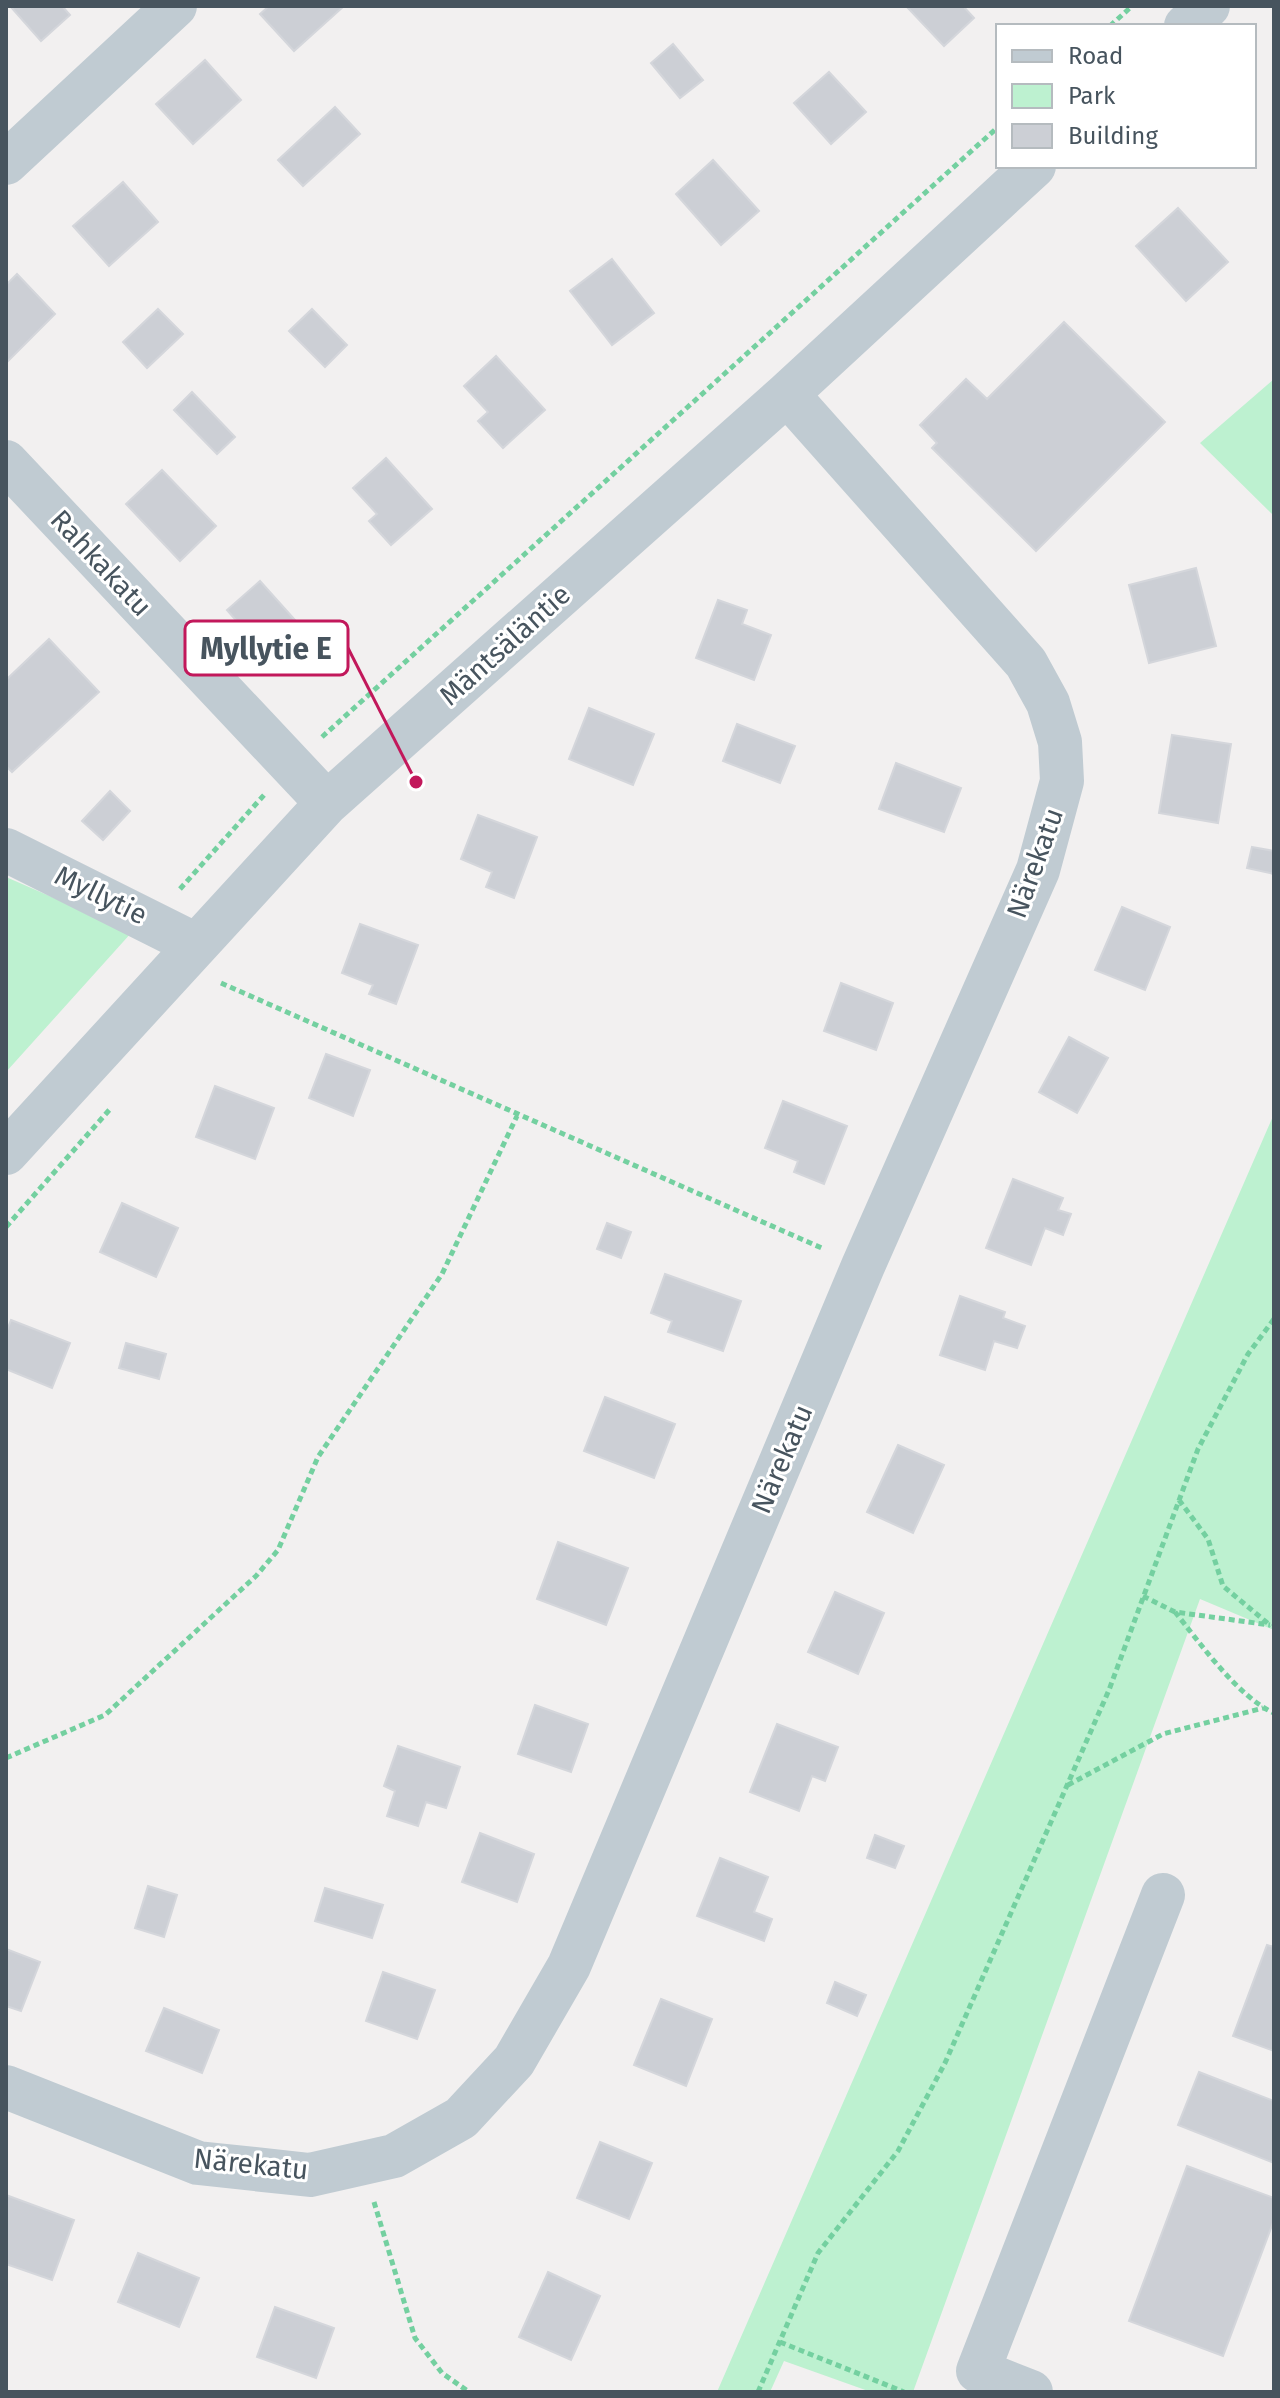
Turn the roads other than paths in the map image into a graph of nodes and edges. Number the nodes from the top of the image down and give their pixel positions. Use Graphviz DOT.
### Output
graph roads {
  1 [pos="175,6"];
  2 [pos="1208,6"];
  3 [pos="1188,24"];
  4 [pos="6,163"];
  5 [pos="1032,168"];
  6 [pos="787,394"];
  7 [pos="6,462"];
  8 [pos="327,803"];
  9 [pos="6,850"];
  10 [pos="194,944"];
  11 [pos="6,1153"];
  12 [pos="1163,1895"];
  13 [pos="6,2087"];
  14 [pos="1031,2392"];
  1 -- 4 [label="street"];
  2 -- 3 [label="street"];
  5 -- 6 [label="street, Mäntsäläntie"];
  6 -- 8 [label="street, Mäntsäläntie"];
  6 -- 13 [label="street, Närekatu"];
  7 -- 8 [label="street, Rahkakatu"];
  8 -- 10 [label="street, Mäntsäläntie"];
  9 -- 10 [label="street, Myllytie"];
  10 -- 11 [label="street, Mäntsäläntie"];
  12 -- 14 [label="street"];
}
